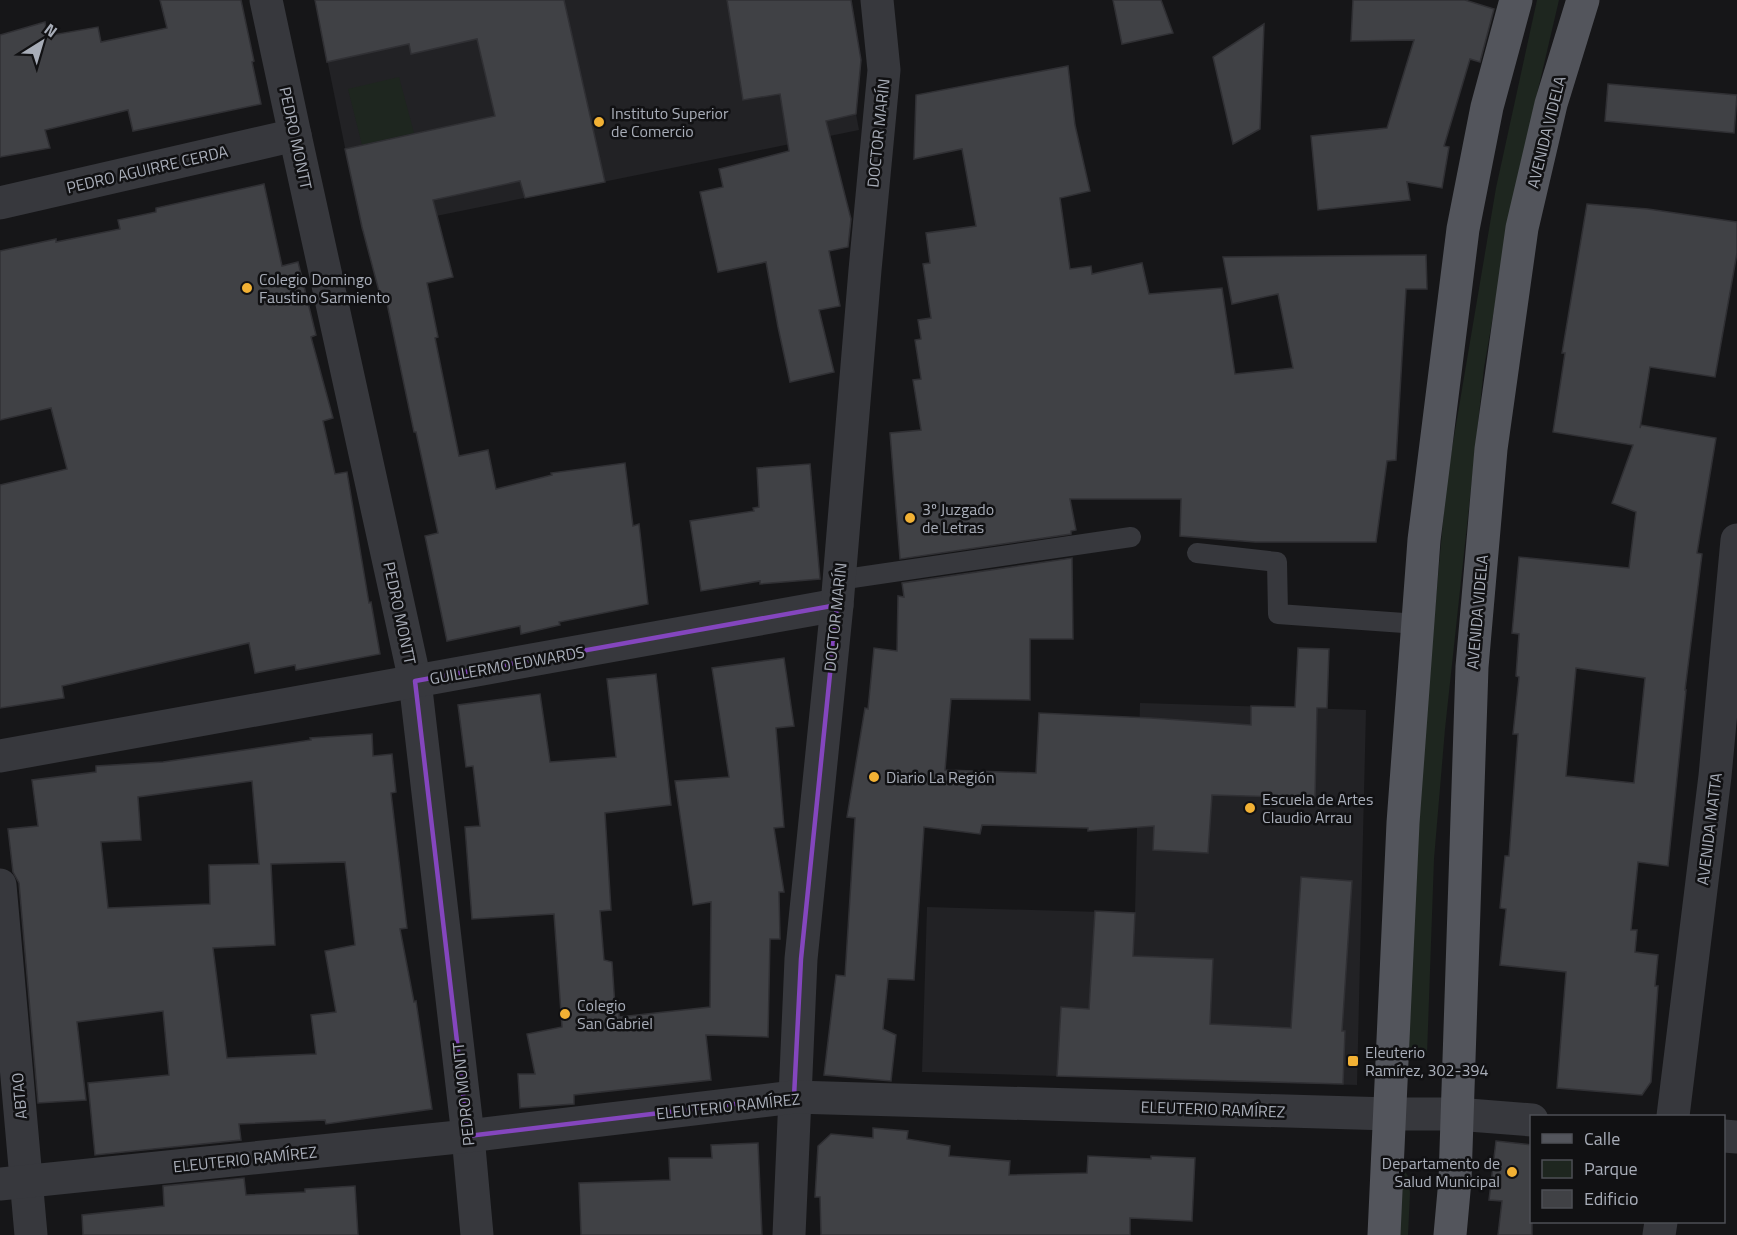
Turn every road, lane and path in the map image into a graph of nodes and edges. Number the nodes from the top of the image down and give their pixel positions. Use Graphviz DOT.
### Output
graph roads {
  1 [pos="266,0"];
  2 [pos="878,0"];
  3 [pos="1516,0"];
  4 [pos="1583,0"];
  5 [pos="295,135"];
  6 [pos="0,202"];
  7 [pos="1131,537"];
  8 [pos="1737,540"];
  9 [pos="1197,553"];
  10 [pos="838,592"];
  11 [pos="1418,624"];
  12 [pos="415,681"];
  13 [pos="0,756"];
  14 [pos="0,885"];
  15 [pos="794,1097"];
  16 [pos="1390,1114"];
  17 [pos="1456,1114"];
  18 [pos="1673,1115"];
  19 [pos="1530,1120"];
  20 [pos="468,1136"];
  21 [pos="13,1183"];
  22 [pos="32,1235"];
  23 [pos="477,1235"];
  24 [pos="789,1235"];
  25 [pos="1384,1235"];
  26 [pos="1450,1235"];
  1 -- 5 [label="street, PEDRO MONTT"];
  2 -- 10 [label="street, DOCTOR MARÍN"];
  3 -- 11 [label="main road"];
  4 -- 17 [label="main road, AVENIDA VIDELA"];
  5 -- 6 [label="street, PEDRO AGUIRRE CERDA"];
  5 -- 12 [label="street, PEDRO MONTT"];
  7 -- 10 [label="lane"];
  8 -- 18 [label="street, AVENIDA MATTA"];
  9 -- 11 [label="lane"];
  10 -- 12 [label="street, GUILLERMO EDWARDS"];
  10 -- 15 [label="street, DOCTOR MARÍN"];
  11 -- 16 [label="main road"];
  12 -- 13 [label="street, GUILLERMO EDWARDS"];
  12 -- 20 [label="street, PEDRO MONTT"];
  14 -- 21 [label="street, ABTAO"];
  15 -- 16 [label="street, ELEUTERIO RAMÍREZ"];
  15 -- 20 [label="street, ELEUTERIO RAMÍREZ"];
  15 -- 24 [label="street, DOCTOR MARÍN"];
  16 -- 17 [label="street, ELEUTERIO RAMÍREZ"];
  16 -- 25 [label="main road"];
  17 -- 19 [label="street, ELEUTERIO RAMÍREZ"];
  17 -- 26 [label="main road, AVENIDA VIDELA"];
  20 -- 21 [label="street, ELEUTERIO RAMÍREZ"];
  20 -- 23 [label="street, PEDRO MONTT"];
  21 -- 22 [label="street, ABTAO"];
}
